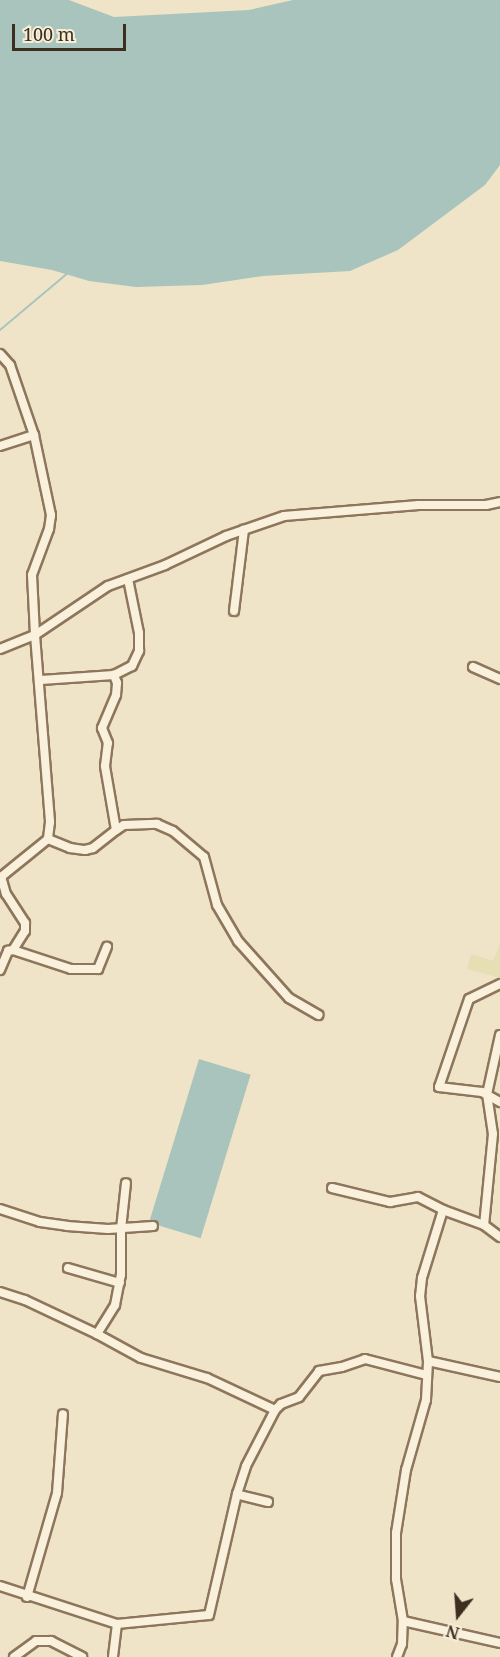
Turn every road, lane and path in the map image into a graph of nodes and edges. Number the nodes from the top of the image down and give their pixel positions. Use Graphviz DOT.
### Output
graph roads {
  1 [pos="0,354"];
  2 [pos="34,435"];
  3 [pos="0,446"];
  4 [pos="500,502"];
  5 [pos="244,530"];
  6 [pos="128,579"];
  7 [pos="234,611"];
  8 [pos="35,635"];
  9 [pos="0,649"];
  10 [pos="473,667"];
  11 [pos="114,675"];
  12 [pos="500,679"];
  13 [pos="40,680"];
  14 [pos="116,830"];
  15 [pos="48,839"];
  16 [pos="1,877"];
  17 [pos="107,947"];
  18 [pos="13,950"];
  19 [pos="0,970"];
  20 [pos="500,984"];
  21 [pos="318,1015"];
  22 [pos="500,1035"];
  23 [pos="497,1061"];
  24 [pos="487,1094"];
  25 [pos="500,1102"];
  26 [pos="126,1183"];
  27 [pos="332,1188"];
  28 [pos="0,1209"];
  29 [pos="443,1210"];
  30 [pos="153,1226"];
  31 [pos="484,1226"];
  32 [pos="121,1229"];
  33 [pos="500,1237"];
  34 [pos="68,1268"];
  35 [pos="120,1283"];
  36 [pos="0,1292"];
  37 [pos="98,1334"];
  38 [pos="428,1361"];
  39 [pos="427,1375"];
  40 [pos="500,1377"];
  41 [pos="275,1410"];
  42 [pos="63,1414"];
  43 [pos="237,1494"];
  44 [pos="268,1502"];
  45 [pos="0,1586"];
  46 [pos="27,1596"];
  47 [pos="403,1621"];
  48 [pos="117,1624"];
  49 [pos="500,1643"];
  50 [pos="14,1657"];
  51 [pos="82,1657"];
  52 [pos="113,1657"];
  53 [pos="397,1657"];
  1 -- 2 [label="street"];
  2 -- 3 [label="street"];
  2 -- 8 [label="street"];
  4 -- 5 [label="street"];
  5 -- 6 [label="street"];
  5 -- 7 [label="street"];
  6 -- 8 [label="street"];
  6 -- 11 [label="street"];
  8 -- 9 [label="street"];
  8 -- 13 [label="street"];
  10 -- 12 [label="street"];
  11 -- 13 [label="street"];
  11 -- 14 [label="street"];
  13 -- 15 [label="street"];
  14 -- 15 [label="street"];
  14 -- 21 [label="street"];
  15 -- 16 [label="street"];
  16 -- 18 [label="street"];
  17 -- 18 [label="street"];
  18 -- 19 [label="street"];
  20 -- 24 [label="street"];
  22 -- 23 [label="street"];
  23 -- 24 [label="street"];
  24 -- 25 [label="street"];
  24 -- 31 [label="street"];
  26 -- 32 [label="street"];
  27 -- 29 [label="street"];
  28 -- 32 [label="street"];
  29 -- 31 [label="street"];
  29 -- 38 [label="street"];
  30 -- 32 [label="street"];
  31 -- 33 [label="street"];
  32 -- 35 [label="street"];
  34 -- 35 [label="street"];
  35 -- 37 [label="street"];
  36 -- 37 [label="street"];
  37 -- 41 [label="street"];
  38 -- 39 [label="street"];
  38 -- 40 [label="street"];
  39 -- 41 [label="street"];
  39 -- 47 [label="street"];
  41 -- 43 [label="street"];
  42 -- 46 [label="street"];
  43 -- 44 [label="street"];
  43 -- 48 [label="street"];
  45 -- 46 [label="street"];
  46 -- 48 [label="street"];
  47 -- 49 [label="street"];
  47 -- 53 [label="street"];
  48 -- 52 [label="street"];
  50 -- 51 [label="street"];
}
